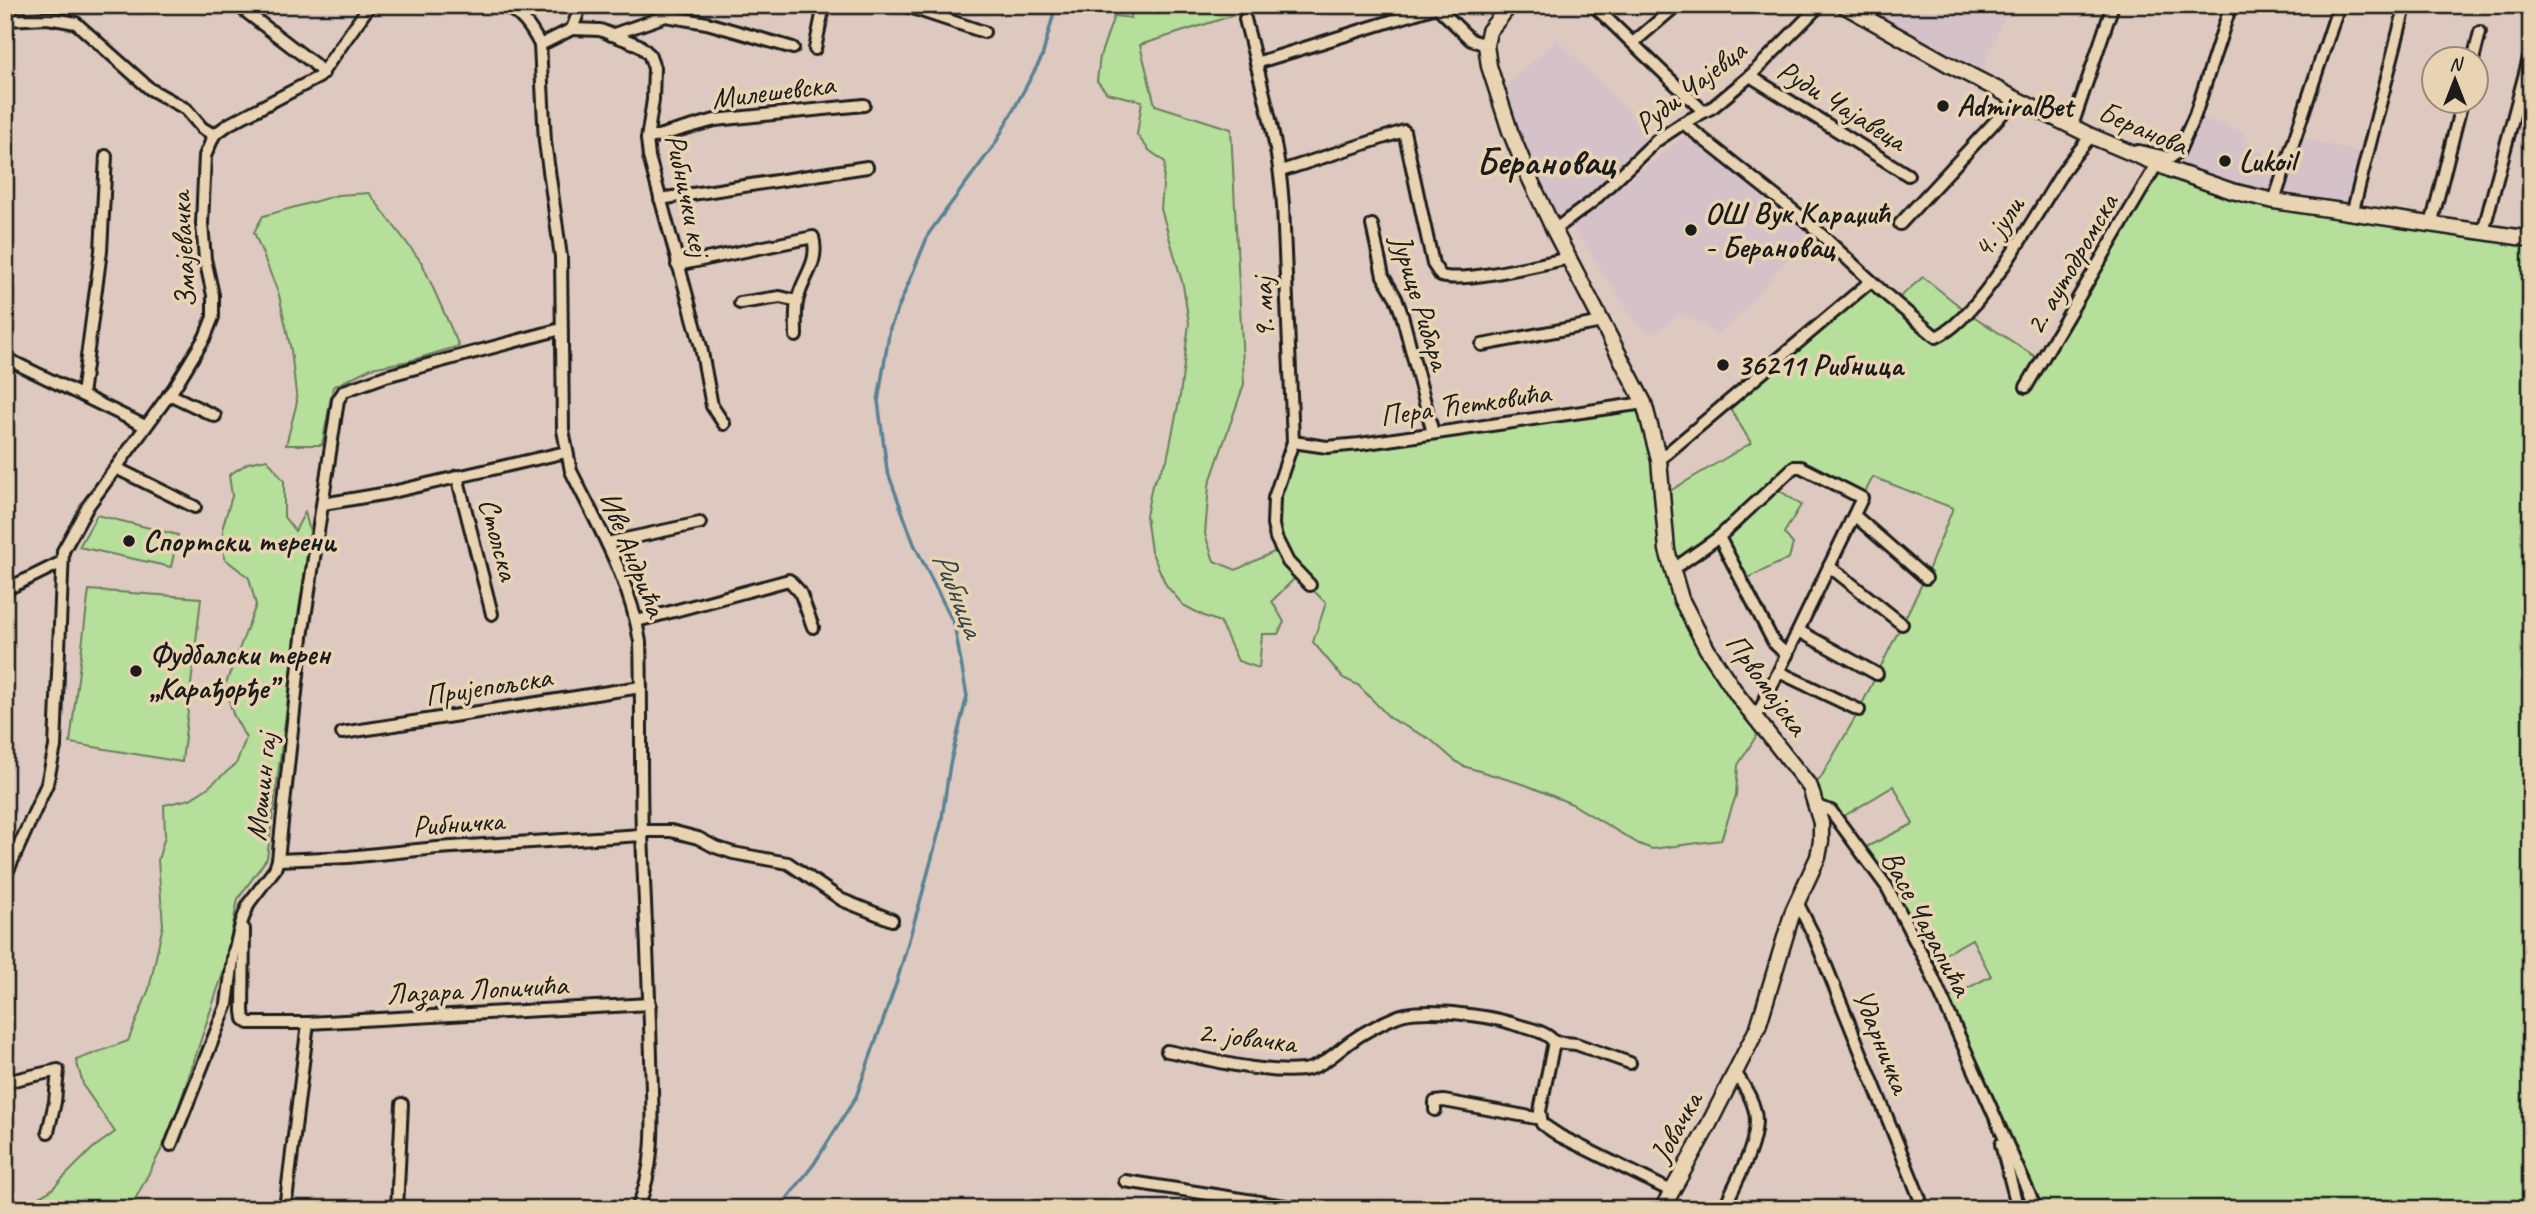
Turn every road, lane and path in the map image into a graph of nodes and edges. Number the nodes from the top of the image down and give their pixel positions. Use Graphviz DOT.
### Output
graph roads {
  1 [pos="237,5"];
  2 [pos="370,5"];
  3 [pos="502,5"];
  4 [pos="581,5"];
  5 [pos="824,5"];
  6 [pos="903,5"];
  7 [pos="1510,5"];
  8 [pos="1593,5"];
  9 [pos="1677,5"];
  10 [pos="1820,5"];
  11 [pos="1843,5"];
  12 [pos="2113,5"];
  13 [pos="2231,5"];
  14 [pos="2339,5"];
  15 [pos="1435,6"];
  16 [pos="2404,10"];
  17 [pos="1245,19"];
  18 [pos="5,20"];
  19 [pos="572,29"];
  20 [pos="984,32"];
  21 [pos="2480,32"];
  22 [pos="611,34"];
  23 [pos="1634,43"];
  24 [pos="540,45"];
  25 [pos="1486,45"];
  26 [pos="2476,46"];
  27 [pos="793,48"];
  28 [pos="815,49"];
  29 [pos="2529,58"];
  30 [pos="1256,62"];
  31 [pos="323,73"];
  32 [pos="1750,76"];
  33 [pos="1689,97"];
  34 [pos="2016,99"];
  35 [pos="864,105"];
  36 [pos="1703,111"];
  37 [pos="2458,116"];
  38 [pos="1685,121"];
  39 [pos="2073,126"];
  40 [pos="214,135"];
  41 [pos="2096,138"];
  42 [pos="647,139"];
  43 [pos="106,156"];
  44 [pos="2157,164"];
  45 [pos="867,167"];
  46 [pos="1281,171"];
  47 [pos="1908,176"];
  48 [pos="660,199"];
  49 [pos="2274,201"];
  50 [pos="2351,214"];
  51 [pos="1900,224"];
  52 [pos="1372,225"];
  53 [pos="2431,225"];
  54 [pos="1554,230"];
  55 [pos="2483,232"];
  56 [pos="2531,239"];
  57 [pos="1569,258"];
  58 [pos="677,265"];
  59 [pos="1871,281"];
  60 [pos="797,302"];
  61 [pos="740,303"];
  62 [pos="1602,321"];
  63 [pos="561,329"];
  64 [pos="796,336"];
  65 [pos="1482,345"];
  66 [pos="5,358"];
  67 [pos="2026,387"];
  68 [pos="169,394"];
  69 [pos="82,395"];
  70 [pos="1644,403"];
  71 [pos="215,416"];
  72 [pos="724,424"];
  73 [pos="145,426"];
  74 [pos="1433,433"];
  75 [pos="1293,442"];
  76 [pos="566,452"];
  77 [pos="1659,460"];
  78 [pos="116,468"];
  79 [pos="457,476"];
  80 [pos="323,503"];
  81 [pos="195,507"];
  82 [pos="1854,515"];
  83 [pos="701,523"];
  84 [pos="1719,537"];
  85 [pos="607,543"];
  86 [pos="62,562"];
  87 [pos="1829,566"];
  88 [pos="1672,570"];
  89 [pos="1926,578"];
  90 [pos="1310,585"];
  91 [pos="5,590"];
  92 [pos="492,614"];
  93 [pos="637,621"];
  94 [pos="1902,624"];
  95 [pos="813,627"];
  96 [pos="1799,631"];
  97 [pos="1787,655"];
  98 [pos="1779,672"];
  99 [pos="1877,674"];
  100 [pos="641,687"];
  101 [pos="1859,710"];
  102 [pos="1754,717"];
  103 [pos="342,733"];
  104 [pos="1817,806"];
  105 [pos="642,833"];
  106 [pos="278,860"];
  107 [pos="5,877"];
  108 [pos="1797,902"];
  109 [pos="892,920"];
  110 [pos="242,921"];
  111 [pos="650,1004"];
  112 [pos="308,1023"];
  113 [pos="1553,1042"];
  114 [pos="1167,1051"];
  115 [pos="1630,1063"];
  116 [pos="1735,1072"];
  117 [pos="5,1082"];
  118 [pos="402,1104"];
  119 [pos="1435,1110"];
  120 [pos="1993,1115"];
  121 [pos="1541,1119"];
  122 [pos="48,1132"];
  123 [pos="172,1145"];
  124 [pos="1125,1181"];
  125 [pos="1671,1191"];
  126 [pos="1920,1199"];
  127 [pos="285,1209"];
  128 [pos="397,1209"];
  129 [pos="637,1209"];
  130 [pos="1305,1209"];
  131 [pos="1662,1209"];
  132 [pos="1724,1209"];
  133 [pos="2018,1209"];
  134 [pos="2036,1209"];
  1 -- 31 [label="street"];
  2 -- 31 [label="street"];
  3 -- 24 [label="street"];
  4 -- 19 [label="street"];
  5 -- 28 [label="street"];
  6 -- 20 [label="street"];
  7 -- 25 [label="main road"];
  8 -- 23 [label="street"];
  9 -- 23 [label="street"];
  10 -- 32 [label="street, Руди Чајевца"];
  11 -- 34 [label="main road, Беранова"];
  12 -- 39 [label="street"];
  13 -- 41 [label="street"];
  14 -- 49 [label="street"];
  15 -- 25 [label="street"];
  15 -- 30 [label="street"];
  16 -- 50 [label="street"];
  17 -- 30 [label="street, 9. мај"];
  18 -- 40 [label="street"];
  19 -- 22 [label="street, Рибнички кеј"];
  19 -- 24 [label="street"];
  21 -- 26 [label="street"];
  22 -- 27 [label="street"];
  22 -- 42 [label="street, Рибнички кеј"];
  23 -- 33 [label="street"];
  24 -- 63 [label="street, Иве Андрића"];
  25 -- 54 [label="main road, Првомајска"];
  29 -- 55 [label="street"];
  30 -- 46 [label="street, 9. мај"];
  31 -- 40 [label="street"];
  32 -- 36 [label="street, Руди Чајевца"];
  32 -- 47 [label="street, Руди Чајавеца"];
  33 -- 36 [label="street"];
  33 -- 38 [label="street"];
  34 -- 39 [label="main road, Беранова"];
  34 -- 51 [label="street"];
  35 -- 42 [label="street, Милешевска"];
  36 -- 38 [label="street, Руди Чајевца"];
  37 -- 53 [label="street"];
  38 -- 54 [label="street, Руди Чајевца"];
  38 -- 59 [label="street"];
  39 -- 41 [label="main road, Беранова"];
  40 -- 68 [label="street, Змајевачка"];
  41 -- 44 [label="main road, Беранова"];
  41 -- 59 [label="street, 4. јули"];
  42 -- 48 [label="street, Рибнички кеј"];
  43 -- 69 [label="street"];
  44 -- 49 [label="main road, Беранова"];
  44 -- 67 [label="street, 2. аутодромска"];
  45 -- 48 [label="street"];
  46 -- 57 [label="street"];
  46 -- 75 [label="street, 9. мај"];
  48 -- 58 [label="street, Рибнички кеј"];
  49 -- 50 [label="main road, Беранова"];
  50 -- 53 [label="main road, Беранова"];
  52 -- 74 [label="street, Јурице Рибара"];
  53 -- 55 [label="main road, Беранова"];
  54 -- 57 [label="main road, Првомајска"];
  55 -- 56 [label="main road, Беранова"];
  57 -- 62 [label="main road, Првомајска"];
  58 -- 60 [label="street"];
  58 -- 72 [label="street, Рибнички кеј"];
  59 -- 77 [label="street"];
  60 -- 61 [label="street"];
  60 -- 64 [label="street"];
  62 -- 65 [label="street"];
  62 -- 70 [label="main road, Првомајска"];
  63 -- 76 [label="street, Иве Андрића"];
  63 -- 80 [label="street, Мошин гај"];
  66 -- 69 [label="street"];
  68 -- 71 [label="street"];
  68 -- 73 [label="street, Змајевачка"];
  69 -- 73 [label="street"];
  70 -- 74 [label="street, Пера Ћетковића"];
  70 -- 77 [label="main road, Првомајска"];
  73 -- 78 [label="street, Змајевачка"];
  74 -- 75 [label="street, Пера Ћетковића"];
  75 -- 90 [label="street, 9. мај"];
  76 -- 79 [label="street, Столска"];
  76 -- 85 [label="street, Иве Андрића"];
  77 -- 88 [label="main road, Првомајска"];
  78 -- 81 [label="street"];
  78 -- 86 [label="street, Змајевачка"];
  79 -- 80 [label="street, Столска"];
  79 -- 92 [label="street, Столска"];
  80 -- 106 [label="street, Мошин гај"];
  82 -- 84 [label="street"];
  82 -- 87 [label="street"];
  82 -- 89 [label="street"];
  83 -- 85 [label="street"];
  84 -- 88 [label="street"];
  84 -- 97 [label="street"];
  85 -- 93 [label="street, Иве Андрића"];
  86 -- 91 [label="street"];
  86 -- 107 [label="street, Змајевачка"];
  87 -- 94 [label="street"];
  87 -- 96 [label="street"];
  88 -- 102 [label="main road, Првомајска"];
  93 -- 95 [label="street"];
  93 -- 100 [label="street, Иве Андрића"];
  96 -- 97 [label="street"];
  96 -- 99 [label="street, Првомајска"];
  97 -- 98 [label="street"];
  98 -- 101 [label="street, Првомајска"];
  98 -- 102 [label="street"];
  100 -- 103 [label="street, Пријепољска"];
  100 -- 105 [label="street, Иве Андрића"];
  102 -- 104 [label="main road, Првомајска"];
  104 -- 108 [label="main road, Првомајска"];
  104 -- 120 [label="street, Васе Чарапића"];
  105 -- 106 [label="street, Рибничка"];
  105 -- 109 [label="street, Рибничка"];
  105 -- 111 [label="street, Иве Андрића"];
  106 -- 110 [label="street, Мошин гај"];
  108 -- 116 [label="main road, Првомајска"];
  108 -- 126 [label="street, Ударничка"];
  110 -- 112 [label="street, Лазара Лопичића"];
  110 -- 123 [label="street, Мошин гај"];
  111 -- 112 [label="street, Лазара Лопичића"];
  111 -- 129 [label="street, Иве Андрића"];
  112 -- 127 [label="street"];
  113 -- 114 [label="street, 2. јовачка"];
  113 -- 115 [label="street, 2. јовачка"];
  113 -- 121 [label="street"];
  116 -- 125 [label="main road, Јовачка"];
  116 -- 132 [label="street"];
  117 -- 122 [label="street"];
  118 -- 128 [label="street"];
  119 -- 121 [label="street"];
  120 -- 133 [label="street"];
  120 -- 134 [label="street"];
  121 -- 125 [label="street"];
  124 -- 130 [label="street"];
  125 -- 131 [label="main road, Јовачка"];
}
